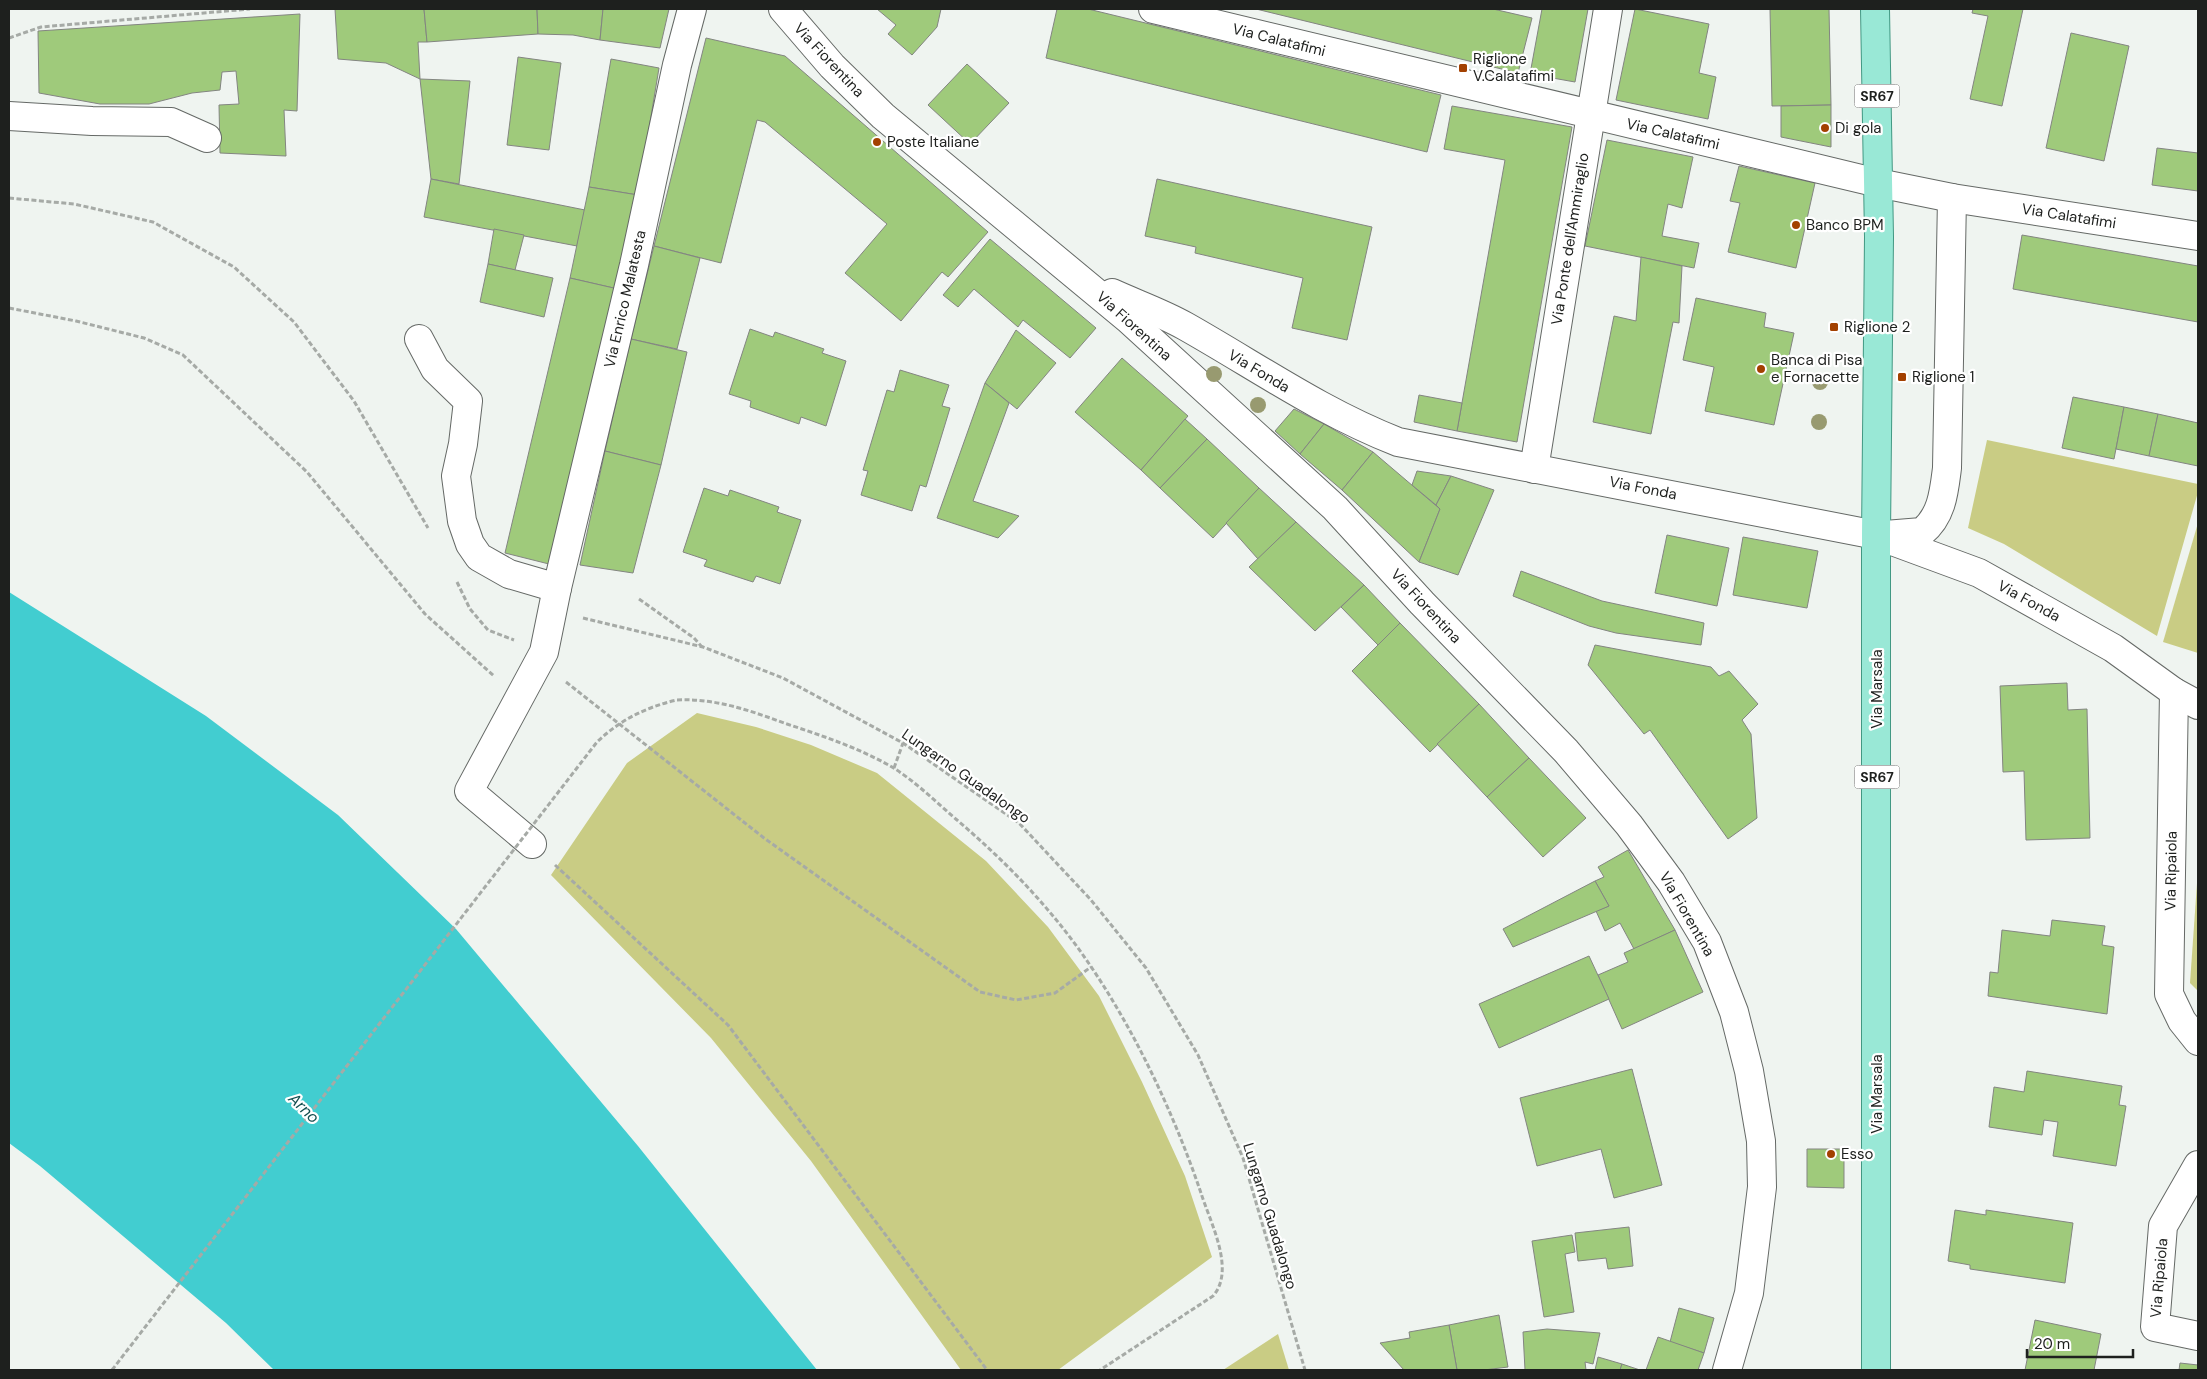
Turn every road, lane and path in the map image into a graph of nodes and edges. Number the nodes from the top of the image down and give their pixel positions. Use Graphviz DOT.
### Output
graph roads {
  1 [pos="250,9"];
  2 [pos="692,9"];
  3 [pos="783,9"];
  4 [pos="1153,9"];
  5 [pos="1608,9"];
  6 [pos="1875,9"];
  7 [pos="9,38"];
  8 [pos="1590,115"];
  9 [pos="9,116"];
  10 [pos="207,138"];
  11 [pos="1878,183"];
  12 [pos="9,198"];
  13 [pos="1952,198"];
  14 [pos="2198,236"];
  15 [pos="1082,280"];
  16 [pos="9,308"];
  17 [pos="418,339"];
  18 [pos="1534,469"];
  19 [pos="432,533"];
  20 [pos="1876,535"];
  21 [pos="454,576"];
  22 [pos="557,588"];
  23 [pos="639,599"];
  24 [pos="581,617"];
  25 [pos="702,647"];
  26 [pos="544,652"];
  27 [pos="2174,692"];
  28 [pos="518,701"];
  29 [pos="2198,705"];
  30 [pos="903,743"];
  31 [pos="894,768"];
  32 [pos="532,844"];
  33 [pos="1091,967"];
  34 [pos="2198,1041"];
  35 [pos="2198,1165"];
  36 [pos="2198,1336"];
  37 [pos="112,1370"];
  38 [pos="987,1370"];
  39 [pos="1100,1370"];
  40 [pos="1305,1370"];
  41 [pos="1728,1370"];
  42 [pos="1876,1370"];
  1 -- 7 [label="path"];
  2 -- 22 [label="street, Via Enrico Malatesta"];
  3 -- 15 [label="street, Via Fiorentina"];
  4 -- 8 [label="street, Via Calatafimi"];
  5 -- 8 [label="street, Via Ponte dell'Ammiraglio"];
  6 -- 11 [label="main road, Via Marsala / SR67"];
  8 -- 11 [label="street, Via Calatafimi"];
  8 -- 18 [label="street, Via Ponte dell'Ammiraglio"];
  9 -- 10 [label="street"];
  11 -- 13 [label="street, Via Calatafimi"];
  11 -- 20 [label="main road, Via Marsala / SR67"];
  12 -- 19 [label="path"];
  13 -- 14 [label="street, Via Calatafimi"];
  13 -- 20 [label="street"];
  15 -- 18 [label="street, Via Fonda"];
  15 -- 41 [label="street, Via Fiorentina"];
  16 -- 28 [label="path"];
  17 -- 22 [label="street"];
  18 -- 20 [label="street, Via Fonda"];
  20 -- 27 [label="street, Via Fonda"];
  20 -- 42 [label="main road, Via Marsala / SR67"];
  21 -- 26 [label="path"];
  22 -- 26 [label="street, Via Enrico Malatesta"];
  23 -- 25 [label="path"];
  24 -- 25 [label="path, Lungarno Guadalongo"];
  25 -- 30 [label="path, Lungarno Guadalongo"];
  26 -- 28 [label="street, Via Enrico Malatesta"];
  26 -- 33 [label="path"];
  27 -- 29 [label="street, Via Fonda"];
  27 -- 34 [label="street, Via Ripaiola"];
  28 -- 32 [label="street, Via Enrico Malatesta"];
  30 -- 31 [label="path"];
  30 -- 40 [label="path, Lungarno Guadalongo"];
  31 -- 33 [label="path"];
  31 -- 37 [label="path, bridge"];
  32 -- 38 [label="path"];
  33 -- 39 [label="path"];
  35 -- 36 [label="street, Via Ripaiola"];
}
